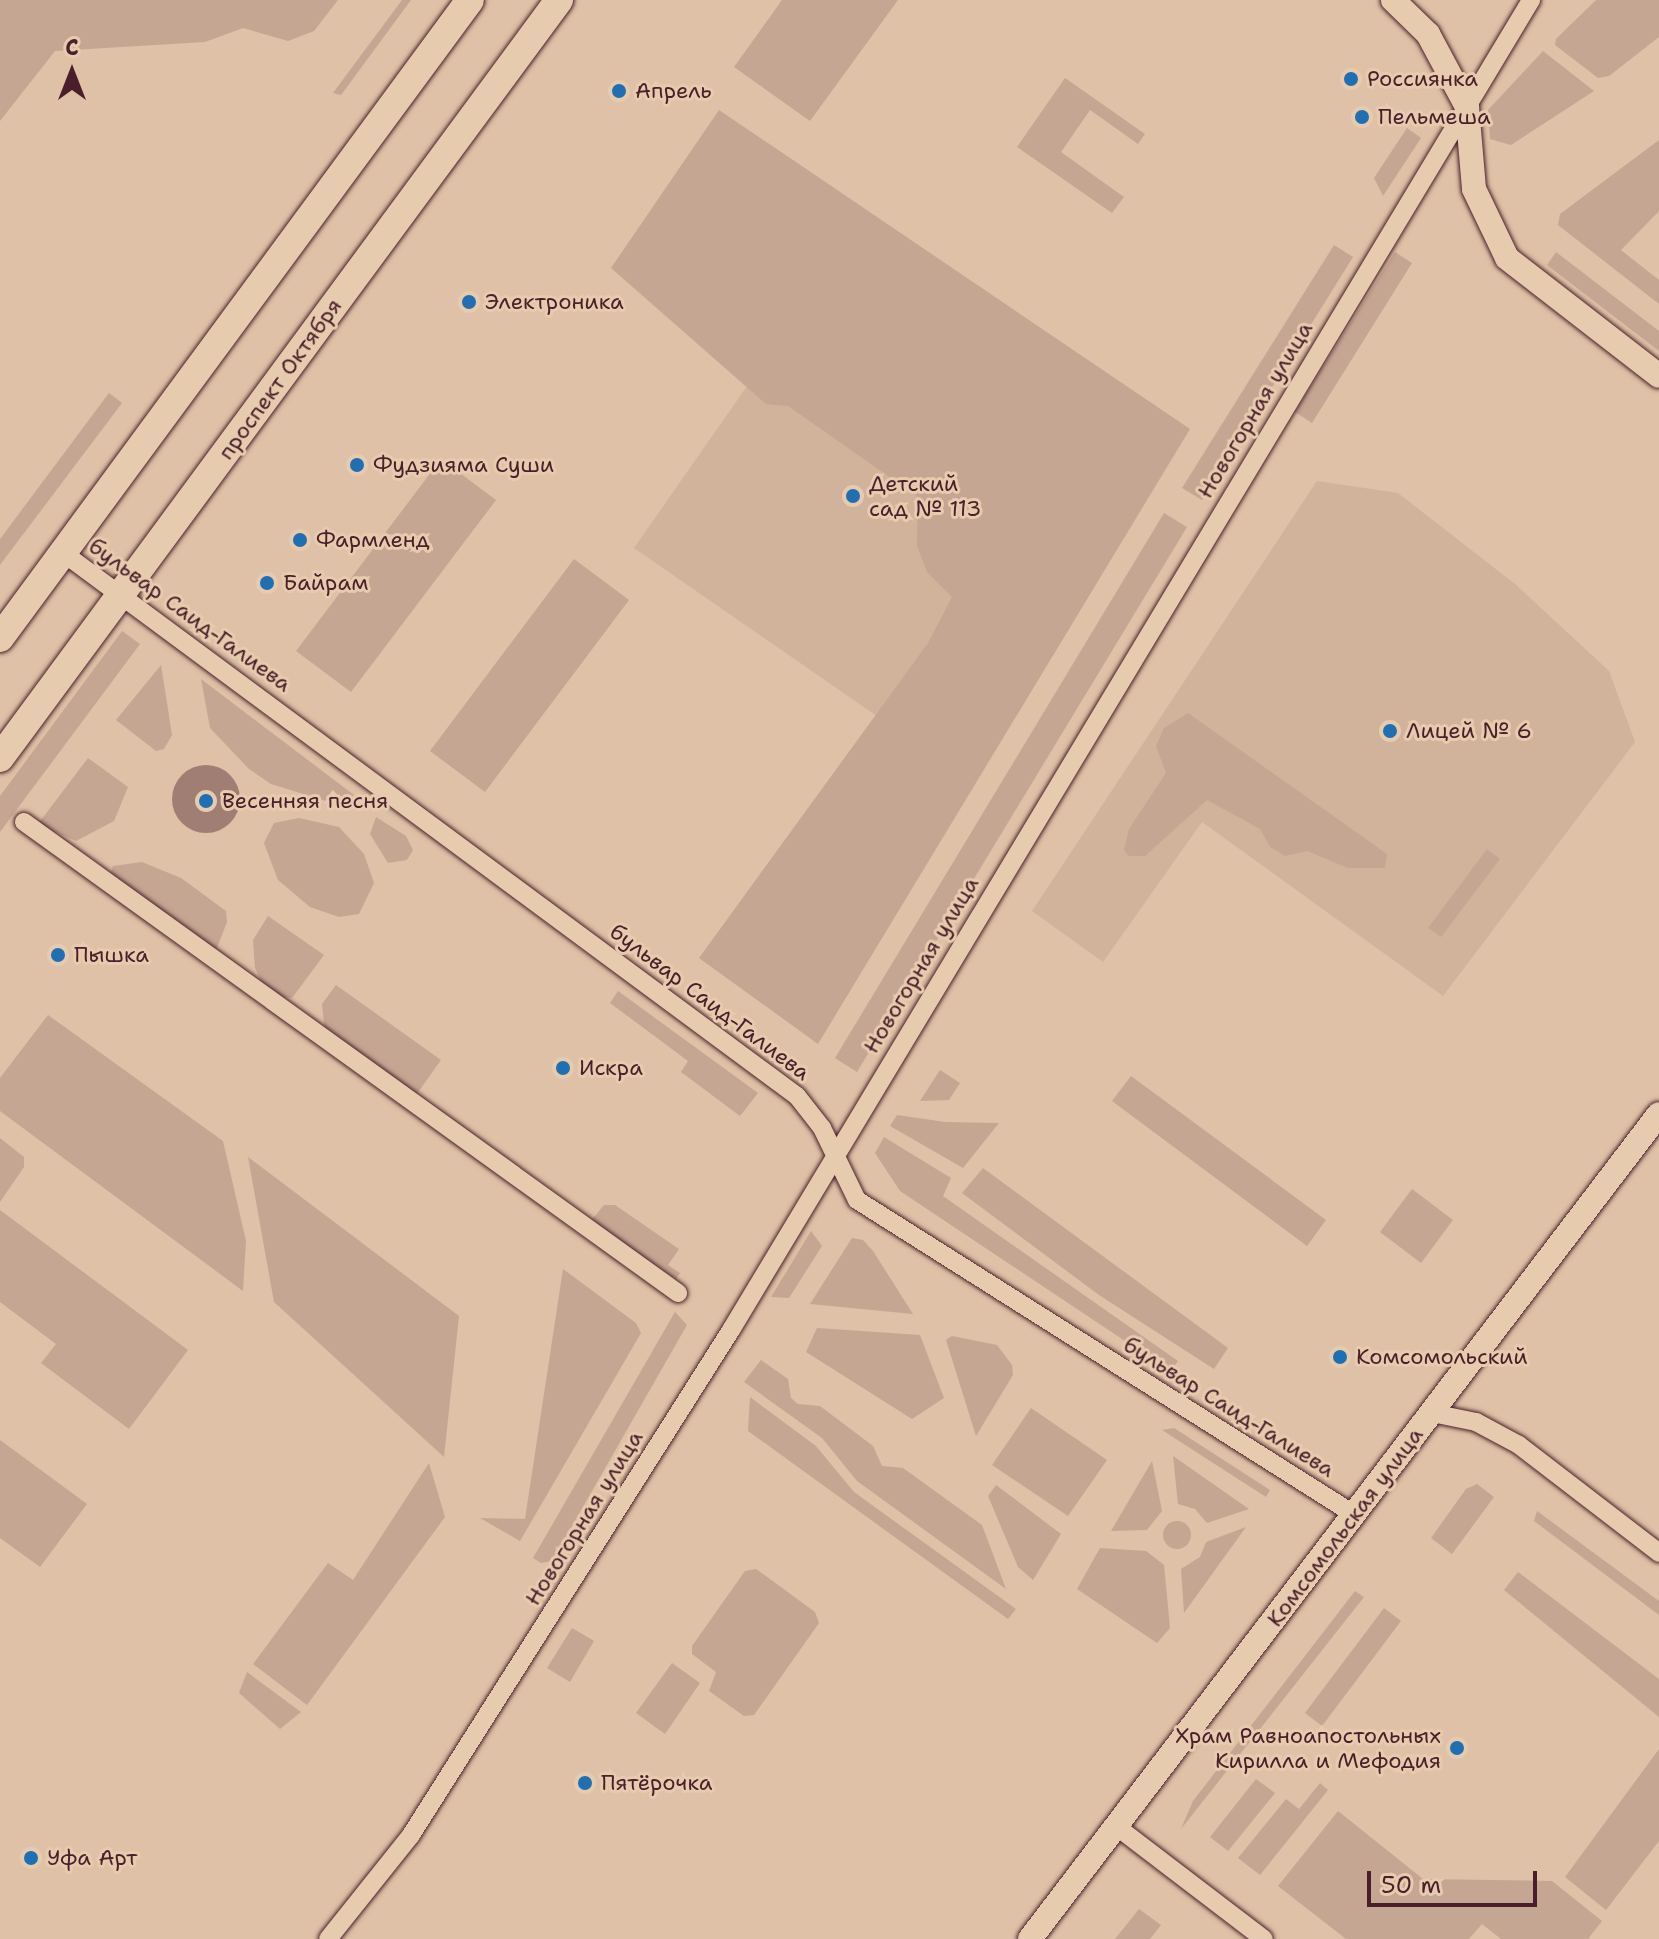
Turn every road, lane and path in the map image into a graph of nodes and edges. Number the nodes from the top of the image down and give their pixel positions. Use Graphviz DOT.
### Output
graph roads {
  1 [pos="470,0"];
  2 [pos="559,0"];
  3 [pos="1393,0"];
  4 [pos="1531,0"];
  5 [pos="1467,107"];
  6 [pos="1659,376"];
  7 [pos="62,552"];
  8 [pos="123,593"];
  9 [pos="0,638"];
  10 [pos="0,758"];
  11 [pos="24,822"];
  12 [pos="1659,1114"];
  13 [pos="834,1154"];
  14 [pos="678,1293"];
  15 [pos="1432,1413"];
  16 [pos="1355,1515"];
  17 [pos="1659,1553"];
  18 [pos="1116,1826"];
  19 [pos="328,1939"];
  20 [pos="1030,1939"];
  21 [pos="1264,1939"];
  1 -- 7 [label="main road"];
  2 -- 8 [label="main road, проспект Октября"];
  3 -- 5 [label="main road"];
  4 -- 5 [label="street, Новогорная улица"];
  5 -- 6 [label="main road"];
  5 -- 13 [label="street, Новогорная улица"];
  7 -- 8 [label="street, бульвар Саид-Галиева"];
  7 -- 9 [label="main road"];
  8 -- 10 [label="main road, проспект Октября"];
  8 -- 13 [label="street, бульвар Саид-Галиева"];
  11 -- 14 [label="street"];
  12 -- 15 [label="main road, Комсомольская улица"];
  13 -- 16 [label="street, бульвар Саид-Галиева"];
  13 -- 19 [label="street, Новогорная улица"];
  15 -- 16 [label="main road, Комсомольская улица"];
  15 -- 17 [label="street"];
  16 -- 18 [label="main road, Комсомольская улица"];
  18 -- 20 [label="main road, Комсомольская улица"];
  18 -- 21 [label="street"];
}
